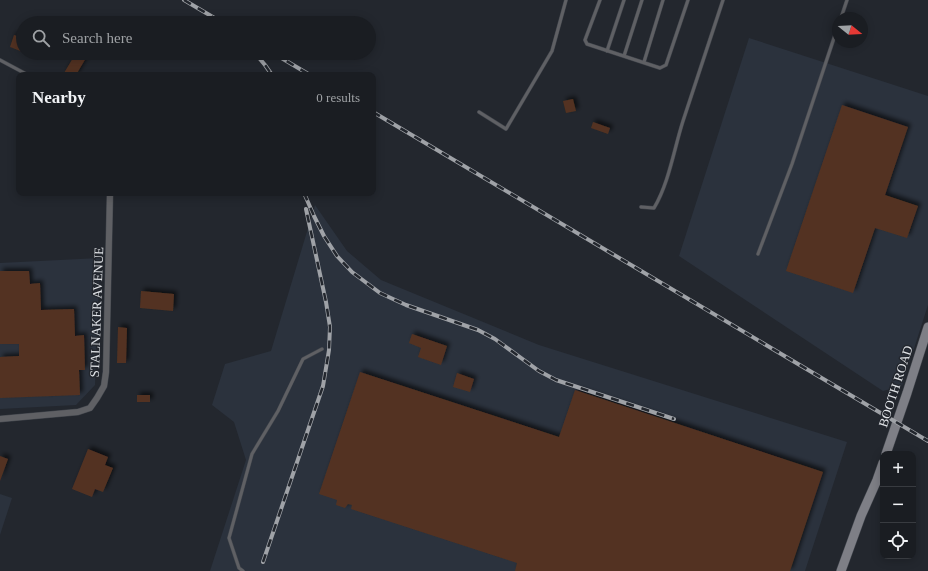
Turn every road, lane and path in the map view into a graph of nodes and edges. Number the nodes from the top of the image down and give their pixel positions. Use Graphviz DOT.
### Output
graph roads {
  1 [pos="566,0"];
  2 [pos="600,0"];
  3 [pos="624,0"];
  4 [pos="642,0"];
  5 [pos="663,0"];
  6 [pos="688,0"];
  7 [pos="723,0"];
  8 [pos="847,0"];
  9 [pos="843,12"];
  10 [pos="832,44"];
  11 [pos="607,51"];
  12 [pos="624,56"];
  13 [pos="0,60"];
  14 [pos="644,62"];
  15 [pos="22,72"];
  16 [pos="479,112"];
  17 [pos="110,196"];
  18 [pos="641,207"];
  19 [pos="758,254"];
  20 [pos="928,327"];
  21 [pos="322,350"];
  22 [pos="0,419"];
  23 [pos="887,451"];
  24 [pos="880,472"];
  25 [pos="243,571"];
  26 [pos="841,571"];
  1 -- 16 [label="lane"];
  2 -- 11 [label="lane"];
  3 -- 11 [label="lane"];
  4 -- 12 [label="lane"];
  5 -- 14 [label="lane"];
  6 -- 14 [label="lane"];
  7 -- 18 [label="lane"];
  8 -- 9 [label="lane"];
  10 -- 19 [label="lane"];
  11 -- 12 [label="lane"];
  12 -- 14 [label="lane"];
  13 -- 15 [label="lane"];
  17 -- 22 [label="street, STALNAKER AVENUE"];
  20 -- 23 [label="street, BOOTH ROAD"];
  21 -- 25 [label="lane"];
  24 -- 26 [label="street"];
}
